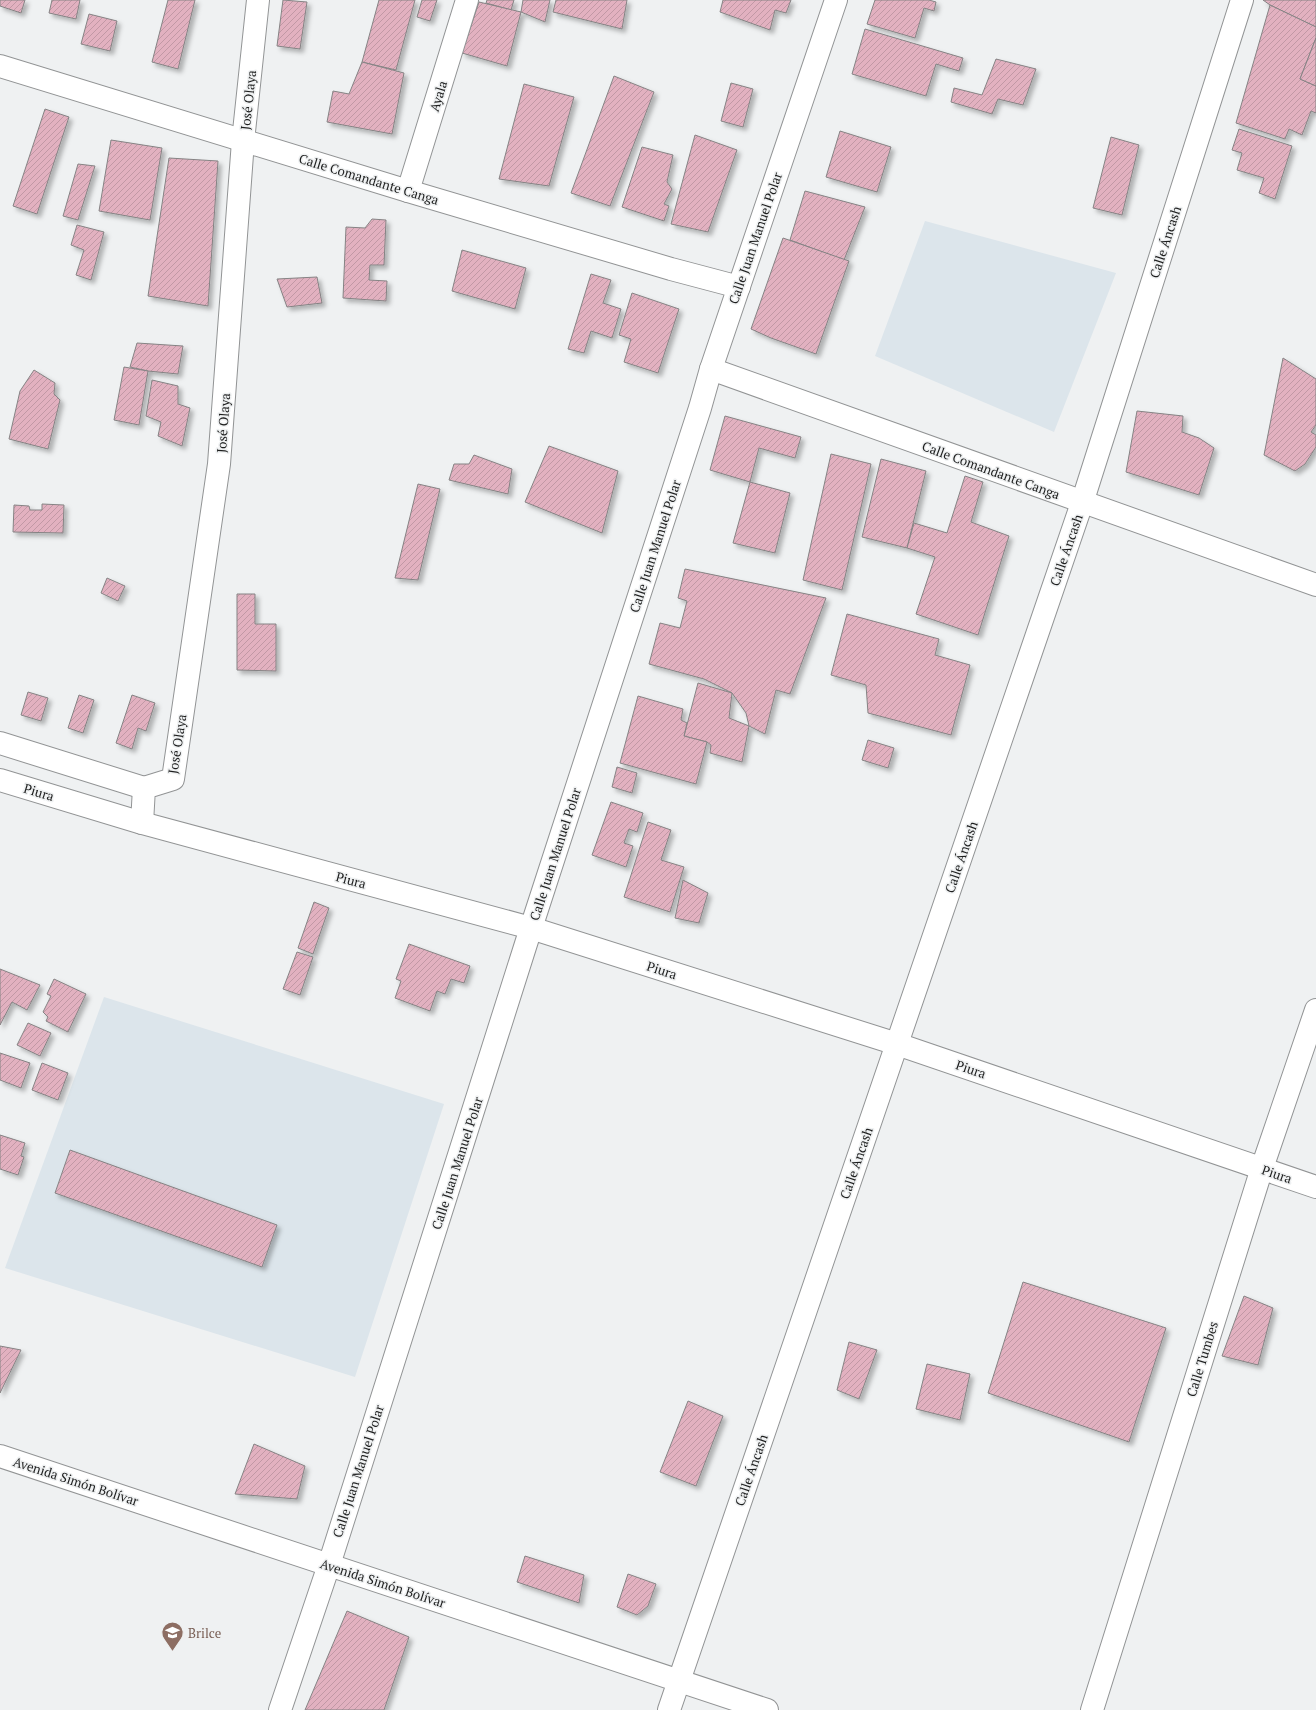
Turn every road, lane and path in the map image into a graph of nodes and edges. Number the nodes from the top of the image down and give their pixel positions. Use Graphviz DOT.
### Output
graph roads {
  1 [pos="258,0"];
  2 [pos="467,0"];
  3 [pos="836,0"];
  4 [pos="1242,0"];
  5 [pos="0,66"];
  6 [pos="243,141"];
  7 [pos="408,191"];
  8 [pos="738,287"];
  9 [pos="711,369"];
  10 [pos="1082,503"];
  11 [pos="1316,585"];
  12 [pos="0,743"];
  13 [pos="0,780"];
  14 [pos="144,788"];
  15 [pos="142,823"];
  16 [pos="531,928"];
  17 [pos="1316,1010"];
  18 [pos="897,1044"];
  19 [pos="1262,1168"];
  20 [pos="1316,1187"];
  21 [pos="0,1456"];
  22 [pos="329,1565"];
  23 [pos="678,1680"];
  24 [pos="280,1710"];
  25 [pos="669,1710"];
  26 [pos="767,1710"];
  27 [pos="1092,1710"];
  1 -- 6 [label="street, José Olaya"];
  2 -- 7 [label="street, Ayala"];
  3 -- 8 [label="street, Calle Juan Manuel Polar"];
  4 -- 10 [label="street, Calle Áncash"];
  5 -- 6 [label="street, Calle Comandante Canga"];
  6 -- 7 [label="street, Calle Comandante Canga"];
  6 -- 14 [label="street, José Olaya"];
  7 -- 8 [label="street, Calle Comandante Canga"];
  8 -- 9 [label="street, Calle Juan Manuel Polar"];
  9 -- 10 [label="street, Calle Comandante Canga"];
  9 -- 16 [label="street, Calle Juan Manuel Polar"];
  10 -- 11 [label="street, Calle Comandante Canga"];
  10 -- 18 [label="street, Calle Áncash"];
  12 -- 14 [label="street"];
  13 -- 15 [label="street, Piura"];
  14 -- 15 [label="street"];
  15 -- 16 [label="street, Piura"];
  16 -- 18 [label="street, Piura"];
  16 -- 22 [label="street, Calle Juan Manuel Polar"];
  17 -- 19 [label="street, Calle Tumbes"];
  18 -- 19 [label="street, Piura"];
  18 -- 23 [label="street, Calle Áncash"];
  19 -- 20 [label="street, Piura"];
  19 -- 27 [label="street, Calle Tumbes"];
  21 -- 22 [label="street, Avenida Simón Bolívar"];
  22 -- 23 [label="street, Avenida Simón Bolívar"];
  22 -- 24 [label="street, Calle Juan Manuel Polar"];
  23 -- 25 [label="street, Calle Áncash"];
  23 -- 26 [label="street, Avenida Simón Bolívar"];
}
